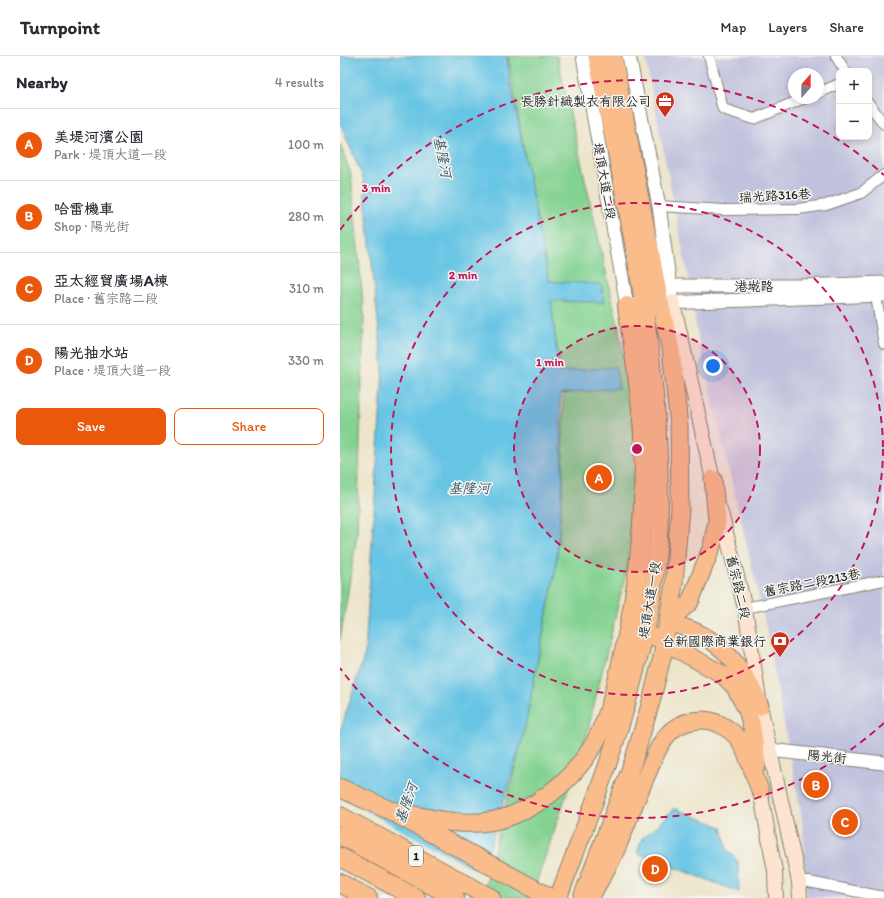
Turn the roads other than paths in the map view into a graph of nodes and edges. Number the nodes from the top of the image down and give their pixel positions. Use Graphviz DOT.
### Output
graph roads {
  1 [pos="583,56"];
  2 [pos="596,56"];
  3 [pos="613,56"];
  4 [pos="629,56"];
  5 [pos="709,56"];
  6 [pos="836,56"];
  7 [pos="843,68"];
  8 [pos="836,85"];
  9 [pos="824,90"];
  10 [pos="791,104"];
  11 [pos="872,108"];
  12 [pos="884,124"];
  13 [pos="884,174"];
  14 [pos="659,206"];
  15 [pos="884,283"];
  16 [pos="880,295"];
  17 [pos="649,296"];
  18 [pos="884,344"];
  19 [pos="713,479"];
  20 [pos="884,580"];
  21 [pos="745,608"];
  22 [pos="668,622"];
  23 [pos="646,631"];
  24 [pos="665,642"];
  25 [pos="760,706"];
  26 [pos="770,750"];
  27 [pos="884,763"];
  28 [pos="340,788"];
  29 [pos="760,790"];
  30 [pos="389,810"];
  31 [pos="340,816"];
  32 [pos="340,835"];
  33 [pos="340,857"];
  34 [pos="799,882"];
  35 [pos="340,883"];
  36 [pos="884,897"];
  37 [pos="368,898"];
  38 [pos="416,898"];
  39 [pos="455,898"];
  40 [pos="491,898"];
  41 [pos="551,898"];
  42 [pos="558,898"];
  43 [pos="582,898"];
  44 [pos="590,898"];
  45 [pos="776,898"];
  46 [pos="800,898"];
  1 -- 17 [label="street, 堤頂大道二段"];
  2 -- 17 [label="highway, 堤頂大道二段"];
  3 -- 17 [label="highway"];
  4 -- 14 [label="street"];
  5 -- 10 [label="street"];
  6 -- 7 [label="street"];
  8 -- 9 [label="street"];
  11 -- 12 [label="street"];
  13 -- 14 [label="street, 瑞光路316巷"];
  14 -- 17 [label="street"];
  15 -- 17 [label="street, 港墘路"];
  16 -- 17 [label="street, 港墘路"];
  16 -- 18 [label="street"];
  17 -- 19 [label="main road, 舊宗路二段"];
  17 -- 22 [label="highway, 堤頂大道一段"];
  17 -- 23 [label="highway, 堤頂大道一段"];
  17 -- 30 [label="highway"];
  19 -- 21 [label="main road, 舊宗路二段"];
  19 -- 22 [label="highway"];
  20 -- 21 [label="street, 舊宗路二段213巷"];
  21 -- 25 [label="main road, 舊宗路二段"];
  22 -- 24 [label="highway, 堤頂大道一段"];
  22 -- 25 [label="highway"];
  23 -- 24 [label="highway"];
  23 -- 42 [label="highway, 堤頂大道一段"];
  24 -- 29 [label="highway"];
  24 -- 43 [label="highway, 堤頂大道一段"];
  25 -- 26 [label="main road, 舊宗路二段"];
  26 -- 27 [label="street, 陽光街"];
  26 -- 34 [label="main road, 舊宗路二段"];
  28 -- 30 [label="highway"];
  29 -- 44 [label="highway"];
  29 -- 45 [label="main road"];
  30 -- 41 [label="highway"];
  31 -- 40 [label="highway, 1"];
  32 -- 39 [label="highway, 1"];
  33 -- 38 [label="highway"];
  34 -- 36 [label="street"];
  34 -- 46 [label="main road, 舊宗路二段"];
  35 -- 37 [label="highway"];
}
